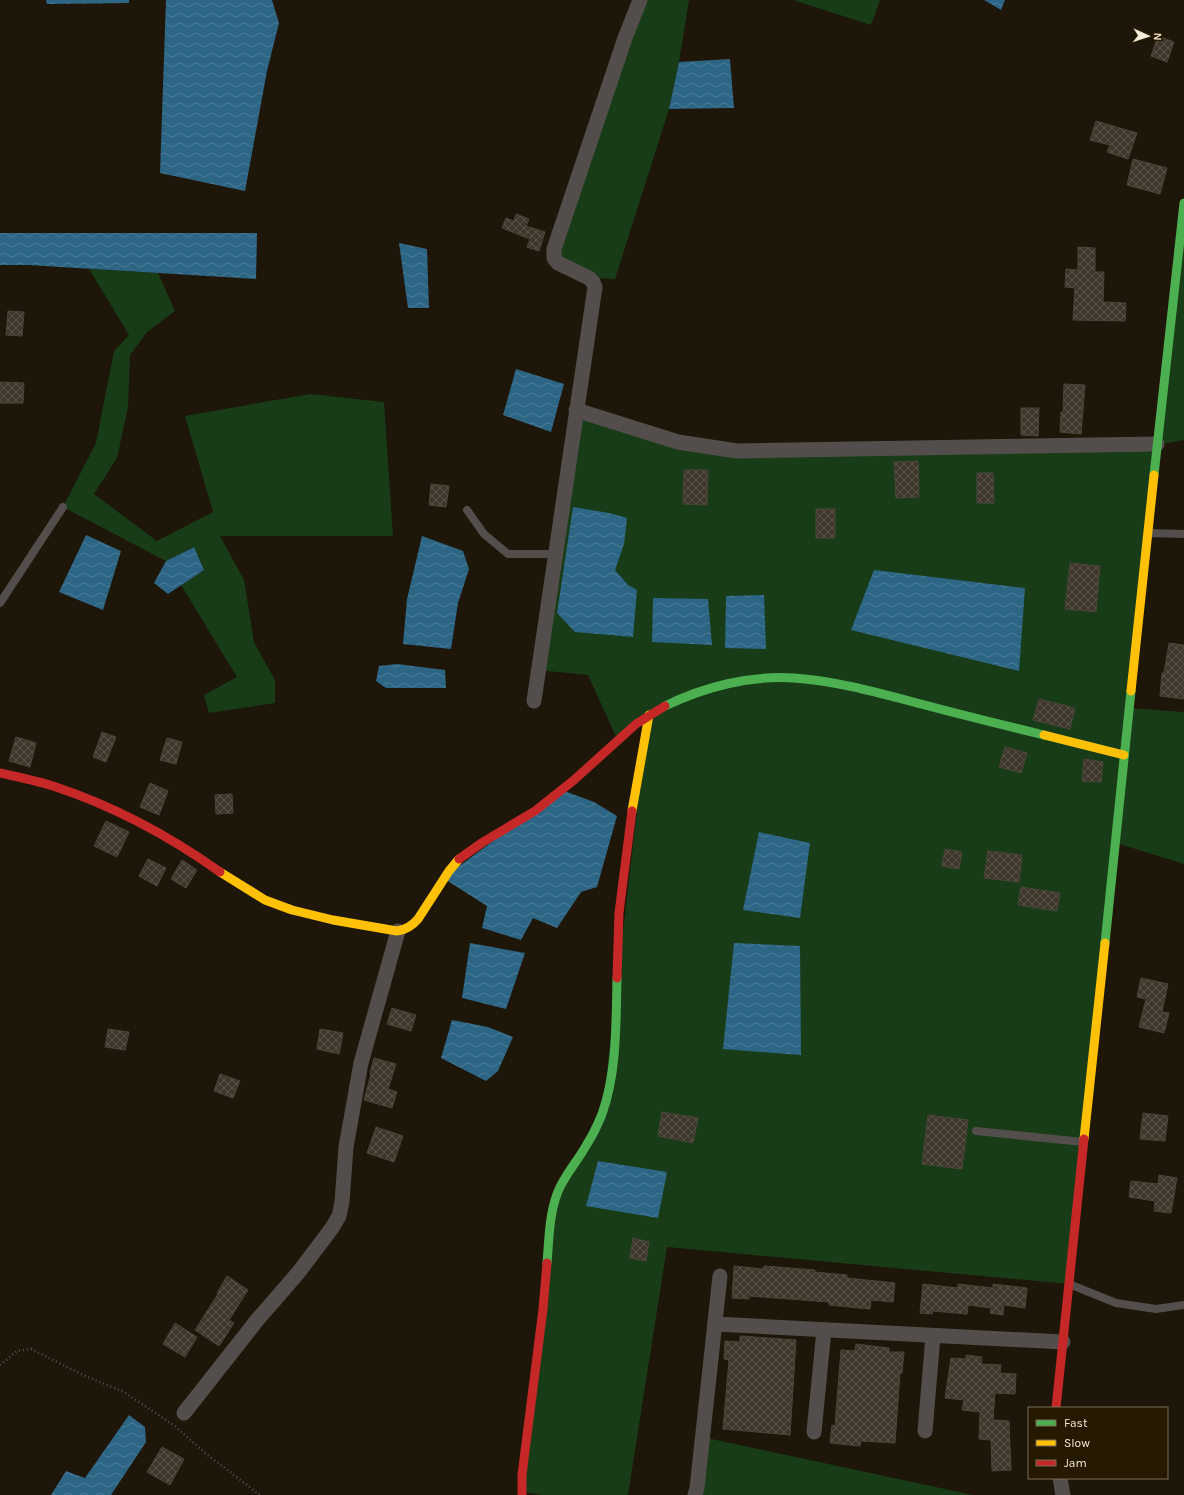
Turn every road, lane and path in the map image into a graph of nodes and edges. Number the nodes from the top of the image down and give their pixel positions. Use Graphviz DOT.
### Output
graph roads {
  1 [pos="640,0"];
  2 [pos="1184,203"];
  3 [pos="576,410"];
  4 [pos="1157,444"];
  5 [pos="63,507"];
  6 [pos="467,510"];
  7 [pos="1148,533"];
  8 [pos="1184,534"];
  9 [pos="555,554"];
  10 [pos="0,603"];
  11 [pos="534,701"];
  12 [pos="648,714"];
  13 [pos="1124,755"];
  14 [pos="0,772"];
  15 [pos="398,931"];
  16 [pos="976,1131"];
  17 [pos="1084,1142"];
  18 [pos="720,1276"];
  19 [pos="1069,1284"];
  20 [pos="1184,1305"];
  21 [pos="714,1324"];
  22 [pos="824,1330"];
  23 [pos="933,1336"];
  24 [pos="1063,1342"];
  25 [pos="0,1365"];
  26 [pos="1056,1407"];
  27 [pos="184,1413"];
  28 [pos="175,1426"];
  29 [pos="925,1431"];
  30 [pos="814,1432"];
  31 [pos="1060,1479"];
  32 [pos="260,1495"];
  33 [pos="522,1495"];
  34 [pos="695,1495"];
  35 [pos="1063,1495"];
  1 -- 3 [label="street"];
  2 -- 4 [label="street"];
  3 -- 4 [label="street"];
  3 -- 9 [label="street"];
  4 -- 7 [label="street"];
  5 -- 10 [label="lane"];
  6 -- 9 [label="lane"];
  7 -- 8 [label="lane"];
  7 -- 13 [label="street"];
  9 -- 11 [label="street"];
  12 -- 13 [label="street"];
  12 -- 15 [label="street"];
  12 -- 33 [label="street"];
  13 -- 17 [label="street"];
  14 -- 15 [label="street"];
  15 -- 27 [label="street"];
  16 -- 17 [label="lane"];
  17 -- 19 [label="street"];
  18 -- 21 [label="street"];
  19 -- 20 [label="lane"];
  19 -- 24 [label="street"];
  21 -- 22 [label="street"];
  21 -- 34 [label="street"];
  22 -- 23 [label="street"];
  22 -- 30 [label="street"];
  23 -- 24 [label="street"];
  23 -- 29 [label="street"];
  24 -- 26 [label="street"];
  25 -- 28 [label="path"];
  27 -- 28 [label="path"];
  28 -- 32 [label="path"];
  31 -- 35 [label="street"];
}
